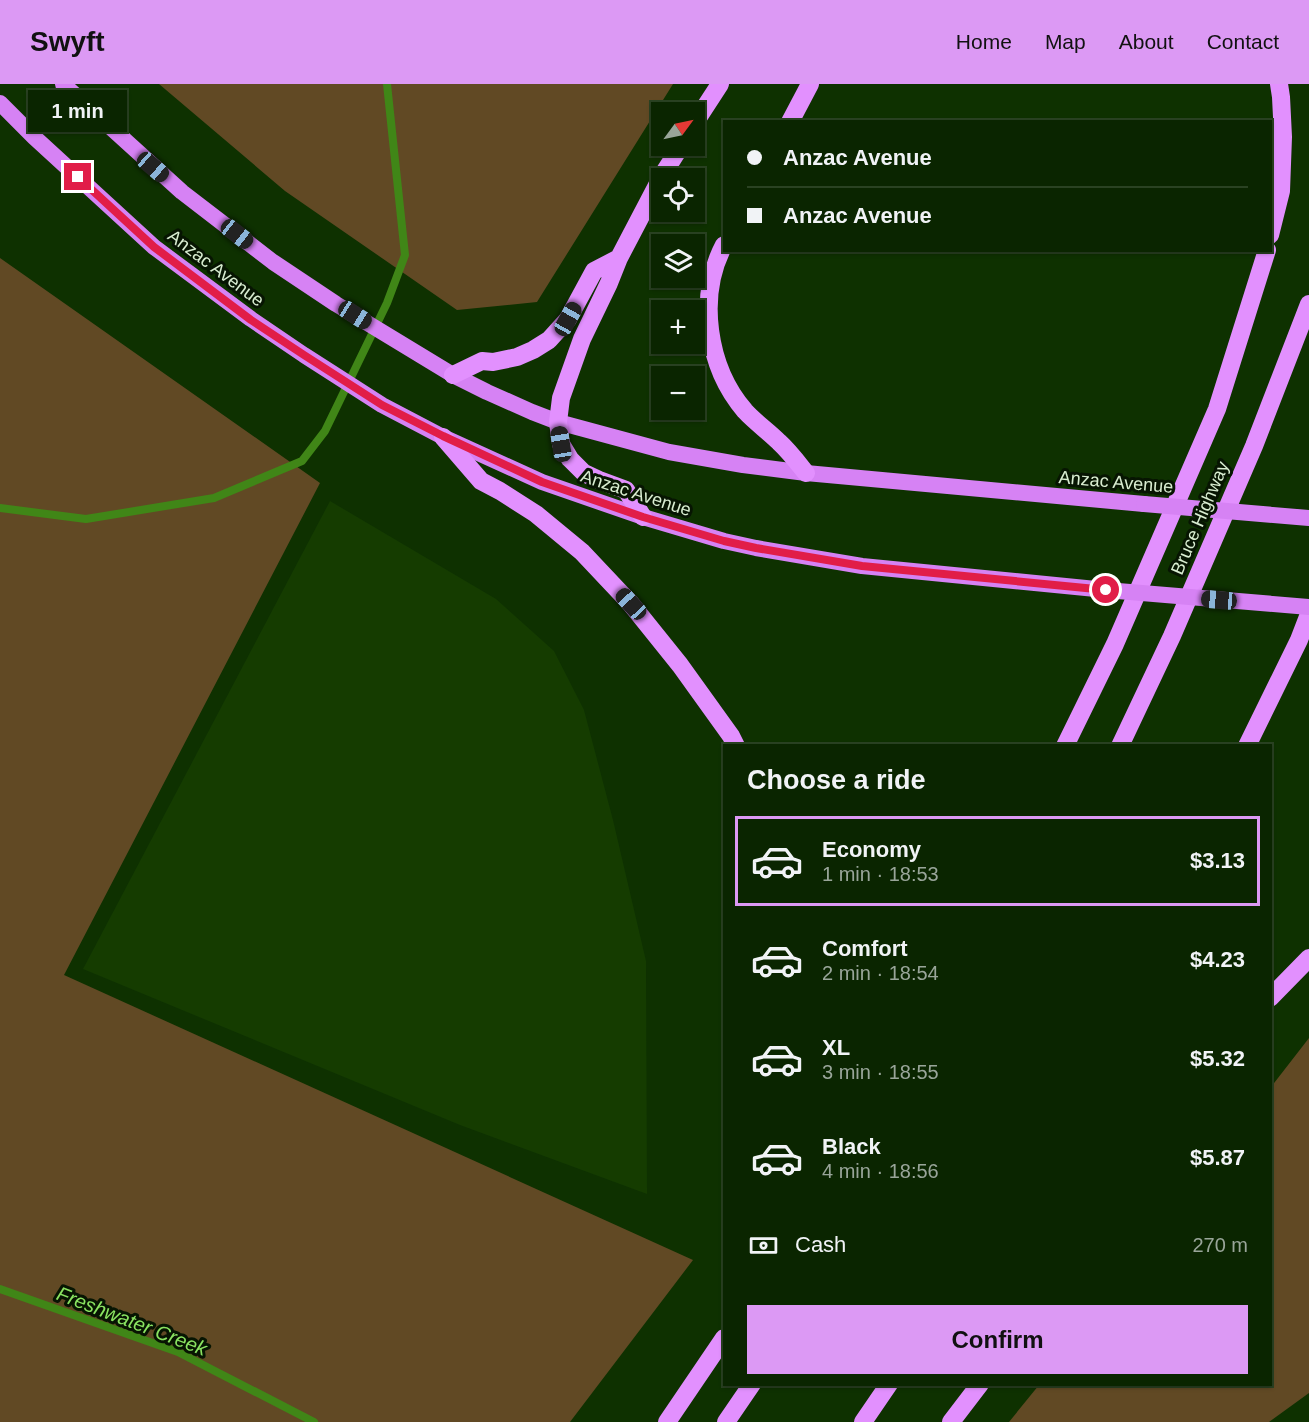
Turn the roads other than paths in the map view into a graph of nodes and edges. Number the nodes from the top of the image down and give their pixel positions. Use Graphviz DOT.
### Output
graph roads {
  1 [pos="63,84"];
  2 [pos="720,84"];
  3 [pos="810,84"];
  4 [pos="1279,84"];
  5 [pos="0,103"];
  6 [pos="705,107"];
  7 [pos="791,120"];
  8 [pos="675,156"];
  9 [pos="1272,227"];
  10 [pos="723,248"];
  11 [pos="1266,252"];
  12 [pos="619,258"];
  13 [pos="1309,304"];
  14 [pos="453,375"];
  15 [pos="558,422"];
  16 [pos="443,436"];
  17 [pos="807,473"];
  18 [pos="643,517"];
  19 [pos="1309,518"];
  20 [pos="1309,607"];
  21 [pos="1309,614"];
  22 [pos="735,744"];
  23 [pos="1066,744"];
  24 [pos="1121,744"];
  25 [pos="1248,744"];
  26 [pos="1309,958"];
  27 [pos="1272,996"];
  28 [pos="723,1339"];
  29 [pos="751,1386"];
  30 [pos="888,1386"];
  31 [pos="978,1386"];
  32 [pos="667,1422"];
  33 [pos="726,1422"];
  34 [pos="863,1422"];
  35 [pos="951,1422"];
  1 -- 14 [label="highway, Anzac Avenue"];
  2 -- 6 [label="highway"];
  3 -- 7 [label="highway"];
  4 -- 9 [label="highway"];
  5 -- 16 [label="highway, Anzac Avenue"];
  8 -- 12 [label="highway"];
  10 -- 17 [label="highway"];
  11 -- 23 [label="highway"];
  12 -- 14 [label="highway"];
  12 -- 15 [label="highway"];
  13 -- 24 [label="highway, Bruce Highway"];
  14 -- 15 [label="highway, Anzac Avenue"];
  15 -- 17 [label="highway, Anzac Avenue"];
  15 -- 18 [label="highway"];
  16 -- 18 [label="highway, Anzac Avenue"];
  16 -- 22 [label="highway"];
  17 -- 19 [label="highway, Anzac Avenue, bridge"];
  18 -- 20 [label="highway, Anzac Avenue, bridge"];
  21 -- 25 [label="highway"];
  26 -- 27 [label="highway"];
  28 -- 32 [label="highway"];
  29 -- 33 [label="highway"];
  30 -- 34 [label="highway"];
  31 -- 35 [label="highway"];
}
